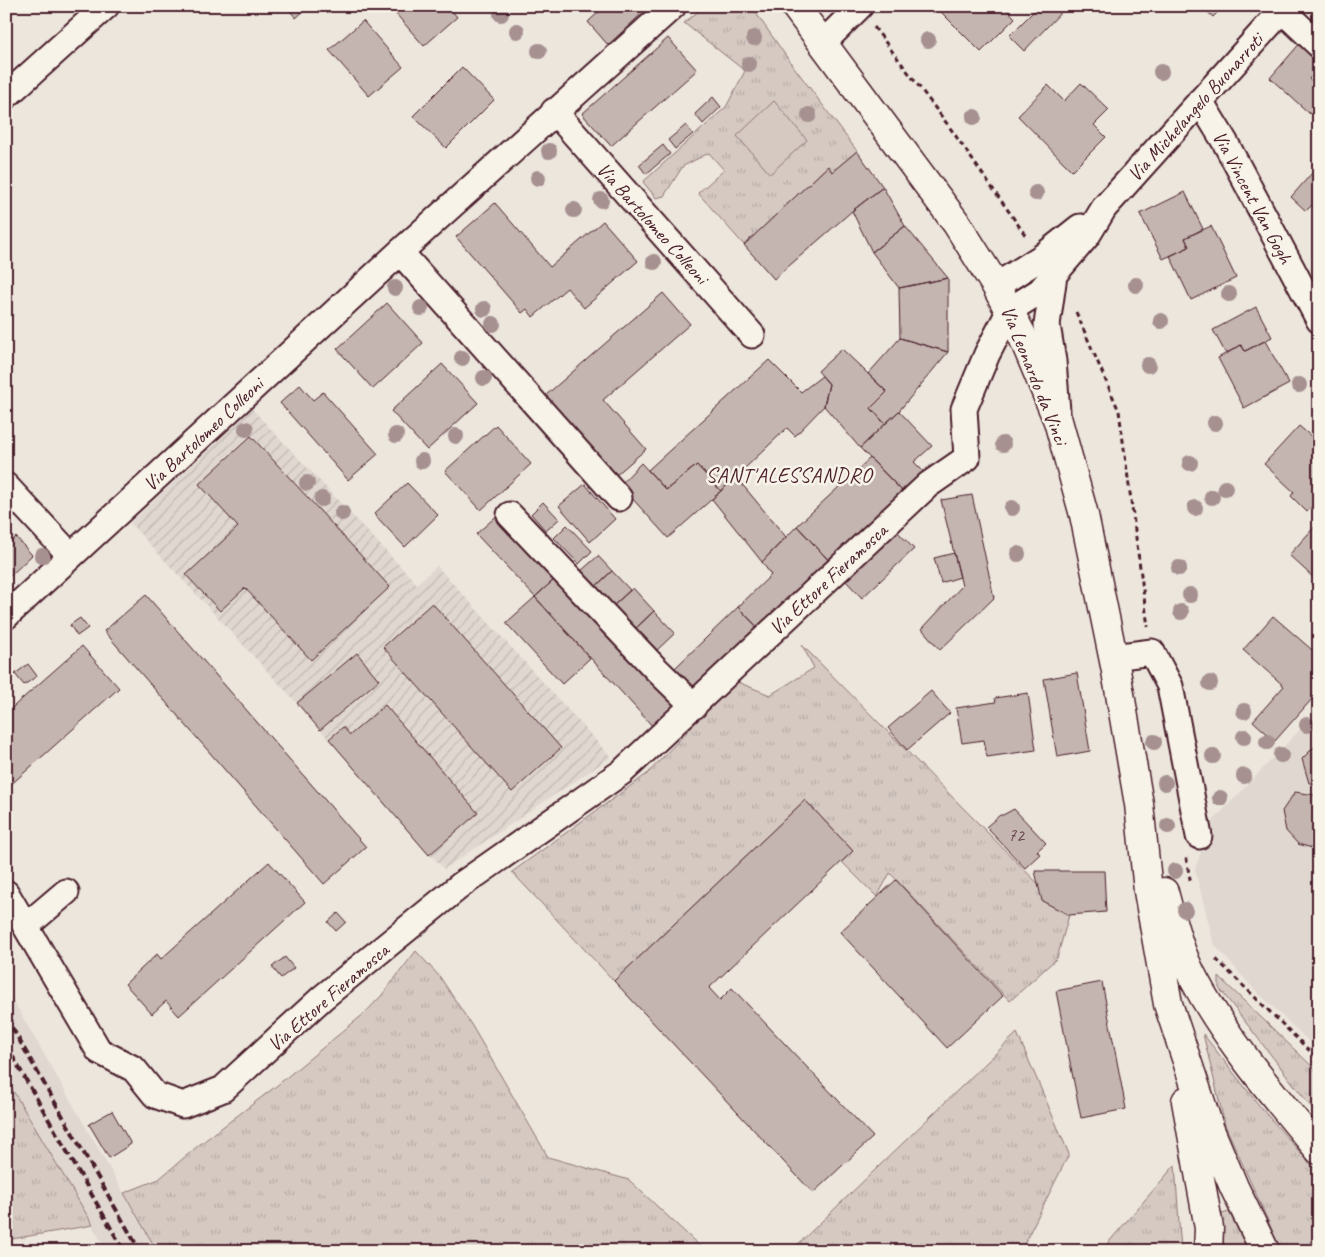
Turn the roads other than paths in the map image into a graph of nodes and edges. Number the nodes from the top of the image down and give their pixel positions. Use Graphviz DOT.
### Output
graph roads {
  1 [pos="106,6"];
  2 [pos="673,6"];
  3 [pos="795,6"];
  4 [pos="860,6"];
  5 [pos="1284,8"];
  6 [pos="823,43"];
  7 [pos="1319,45"];
  8 [pos="6,96"];
  9 [pos="1200,101"];
  10 [pos="554,111"];
  11 [pos="1104,208"];
  12 [pos="400,252"];
  13 [pos="1054,275"];
  14 [pos="996,286"];
  15 [pos="1010,310"];
  16 [pos="1319,320"];
  17 [pos="752,335"];
  18 [pos="1058,421"];
  19 [pos="6,486"];
  20 [pos="619,498"];
  21 [pos="510,515"];
  22 [pos="71,556"];
  23 [pos="6,616"];
  24 [pos="1113,657"];
  25 [pos="694,706"];
  26 [pos="1139,804"];
  27 [pos="1199,836"];
  28 [pos="66,892"];
  29 [pos="6,893"];
  30 [pos="26,926"];
  31 [pos="1168,1004"];
  32 [pos="1319,1150"];
  33 [pos="1208,1251"];
  34 [pos="1265,1251"];
  1 -- 8 [label="street"];
  2 -- 10 [label="street, Via Bartolomeo Colleoni"];
  3 -- 6 [label="main road, Via Leonardo da Vinci"];
  4 -- 6 [label="street"];
  5 -- 7 [label="street"];
  5 -- 9 [label="street, Via Michelangelo Buonarroti"];
  6 -- 14 [label="main road, Via Leonardo da Vinci"];
  9 -- 11 [label="street, Via Michelangelo Buonarroti"];
  9 -- 16 [label="street, Via Vincent Van Gogh"];
  10 -- 12 [label="street, Via Bartolomeo Colleoni"];
  10 -- 17 [label="street, Via Bartolomeo Colleoni"];
  11 -- 13 [label="street, Via Michelangelo Buonarroti"];
  11 -- 14 [label="street, Via Michelangelo Buonarroti"];
  12 -- 20 [label="street"];
  12 -- 22 [label="street, Via Bartolomeo Colleoni"];
  13 -- 15 [label="street, Via Michelangelo Buonarroti"];
  13 -- 18 [label="street"];
  14 -- 15 [label="main road, Via Leonardo da Vinci"];
  15 -- 18 [label="main road, Via Leonardo da Vinci"];
  15 -- 25 [label="street, Via Ettore Fieramosca"];
  18 -- 24 [label="main road, Via Leonardo da Vinci"];
  19 -- 22 [label="street"];
  21 -- 25 [label="street"];
  22 -- 23 [label="street, Via Bartolomeo Colleoni"];
  24 -- 26 [label="main road, Via Leonardo da Vinci"];
  24 -- 27 [label="street"];
  25 -- 30 [label="street, Via Ettore Fieramosca"];
  26 -- 31 [label="main road"];
  26 -- 32 [label="main road"];
  28 -- 30 [label="street"];
  29 -- 30 [label="street, Via Ettore Fieramosca"];
  31 -- 33 [label="main road"];
  31 -- 34 [label="main road"];
}
